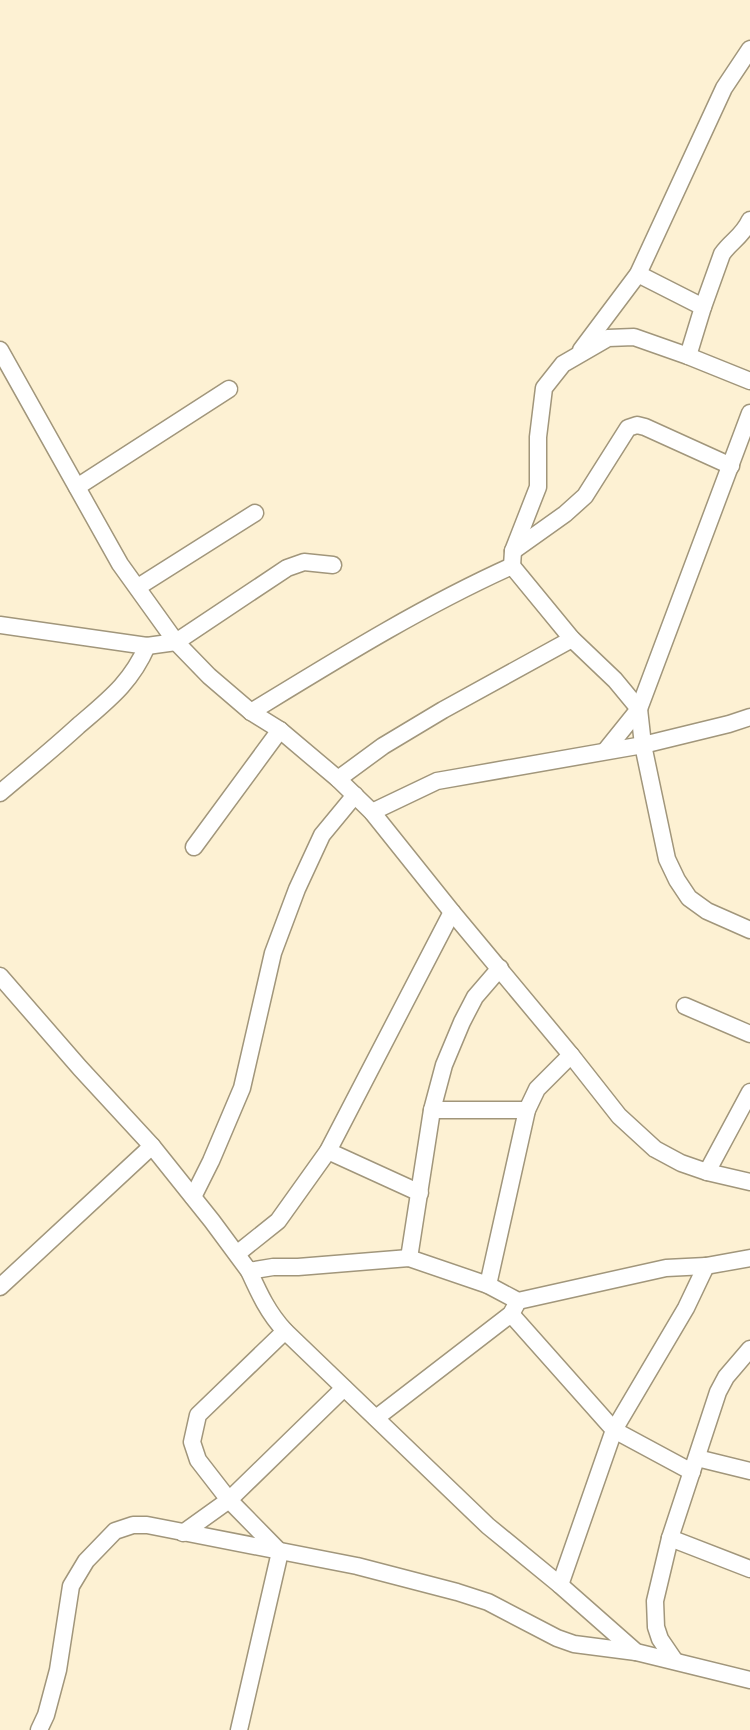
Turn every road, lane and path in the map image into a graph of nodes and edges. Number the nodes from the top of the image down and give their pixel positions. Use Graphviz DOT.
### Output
graph roads {
  1 [pos="750,49"];
  2 [pos="750,220"];
  3 [pos="743,244"];
  4 [pos="638,274"];
  5 [pos="703,307"];
  6 [pos="0,350"];
  7 [pos="576,356"];
  8 [pos="688,356"];
  9 [pos="750,381"];
  10 [pos="229,389"];
  11 [pos="750,413"];
  12 [pos="731,466"];
  13 [pos="77,488"];
  14 [pos="255,514"];
  15 [pos="513,558"];
  16 [pos="333,565"];
  17 [pos="138,587"];
  18 [pos="0,625"];
  19 [pos="572,639"];
  20 [pos="176,642"];
  21 [pos="147,646"];
  22 [pos="639,709"];
  23 [pos="251,712"];
  24 [pos="750,717"];
  25 [pos="280,730"];
  26 [pos="643,745"];
  27 [pos="606,750"];
  28 [pos="338,779"];
  29 [pos="0,793"];
  30 [pos="355,795"];
  31 [pos="372,812"];
  32 [pos="194,847"];
  33 [pos="452,912"];
  34 [pos="750,930"];
  35 [pos="500,968"];
  36 [pos="0,976"];
  37 [pos="685,1006"];
  38 [pos="750,1034"];
  39 [pos="571,1055"];
  40 [pos="750,1092"];
  41 [pos="432,1110"];
  42 [pos="527,1110"];
  43 [pos="152,1146"];
  44 [pos="328,1151"];
  45 [pos="707,1172"];
  46 [pos="750,1182"];
  47 [pos="420,1193"];
  48 [pos="193,1197"];
  49 [pos="238,1253"];
  50 [pos="409,1258"];
  51 [pos="750,1258"];
  52 [pos="706,1266"];
  53 [pos="249,1271"];
  54 [pos="488,1285"];
  55 [pos="0,1287"];
  56 [pos="514,1307"];
  57 [pos="285,1330"];
  58 [pos="750,1349"];
  59 [pos="344,1388"];
  60 [pos="376,1418"];
  61 [pos="614,1430"];
  62 [pos="695,1465"];
  63 [pos="750,1471"];
  64 [pos="229,1500"];
  65 [pos="183,1533"];
  66 [pos="670,1538"];
  67 [pos="280,1552"];
  68 [pos="750,1569"];
  69 [pos="560,1585"];
  70 [pos="636,1652"];
  71 [pos="675,1661"];
  72 [pos="750,1680"];
  73 [pos="39,1730"];
  74 [pos="239,1730"];
  1 -- 4 [label="street"];
  2 -- 3 [label="street"];
  3 -- 5 [label="street"];
  4 -- 5 [label="street"];
  4 -- 7 [label="street"];
  5 -- 8 [label="street"];
  6 -- 13 [label="street"];
  7 -- 8 [label="street"];
  7 -- 15 [label="street"];
  8 -- 9 [label="street"];
  10 -- 13 [label="street"];
  11 -- 12 [label="street"];
  12 -- 15 [label="street"];
  12 -- 22 [label="street"];
  13 -- 17 [label="street"];
  14 -- 17 [label="street"];
  15 -- 19 [label="street"];
  15 -- 23 [label="street"];
  16 -- 20 [label="street"];
  17 -- 20 [label="street"];
  18 -- 21 [label="street"];
  19 -- 22 [label="street"];
  19 -- 28 [label="street"];
  20 -- 21 [label="street"];
  20 -- 23 [label="street"];
  21 -- 29 [label="street"];
  22 -- 26 [label="street"];
  22 -- 27 [label="street"];
  23 -- 25 [label="street"];
  24 -- 26 [label="street"];
  25 -- 28 [label="street"];
  25 -- 32 [label="street"];
  26 -- 27 [label="street"];
  26 -- 34 [label="street"];
  27 -- 31 [label="street"];
  28 -- 30 [label="street"];
  30 -- 31 [label="street"];
  30 -- 48 [label="street"];
  31 -- 33 [label="street"];
  33 -- 35 [label="street"];
  33 -- 44 [label="street"];
  35 -- 39 [label="street"];
  35 -- 41 [label="street"];
  36 -- 43 [label="street"];
  37 -- 38 [label="street"];
  39 -- 42 [label="street"];
  39 -- 45 [label="street"];
  40 -- 45 [label="street"];
  41 -- 42 [label="street"];
  41 -- 47 [label="street"];
  42 -- 54 [label="street"];
  43 -- 48 [label="street"];
  43 -- 55 [label="street"];
  44 -- 47 [label="street"];
  44 -- 49 [label="street"];
  45 -- 46 [label="street"];
  47 -- 50 [label="street"];
  48 -- 49 [label="street"];
  49 -- 53 [label="street"];
  50 -- 53 [label="street"];
  50 -- 54 [label="street"];
  51 -- 52 [label="street"];
  52 -- 56 [label="street"];
  52 -- 61 [label="street"];
  53 -- 57 [label="street"];
  54 -- 56 [label="street"];
  56 -- 60 [label="street"];
  56 -- 61 [label="street"];
  57 -- 59 [label="street"];
  57 -- 64 [label="street"];
  58 -- 62 [label="street"];
  59 -- 60 [label="street"];
  59 -- 64 [label="street"];
  60 -- 69 [label="street"];
  61 -- 62 [label="street"];
  61 -- 69 [label="street"];
  62 -- 63 [label="street"];
  62 -- 66 [label="street"];
  64 -- 65 [label="street"];
  64 -- 67 [label="street"];
  65 -- 67 [label="street"];
  65 -- 73 [label="street"];
  66 -- 68 [label="street"];
  66 -- 71 [label="street"];
  67 -- 70 [label="street"];
  67 -- 74 [label="street"];
  69 -- 70 [label="street"];
  70 -- 71 [label="street"];
  71 -- 72 [label="street"];
}
